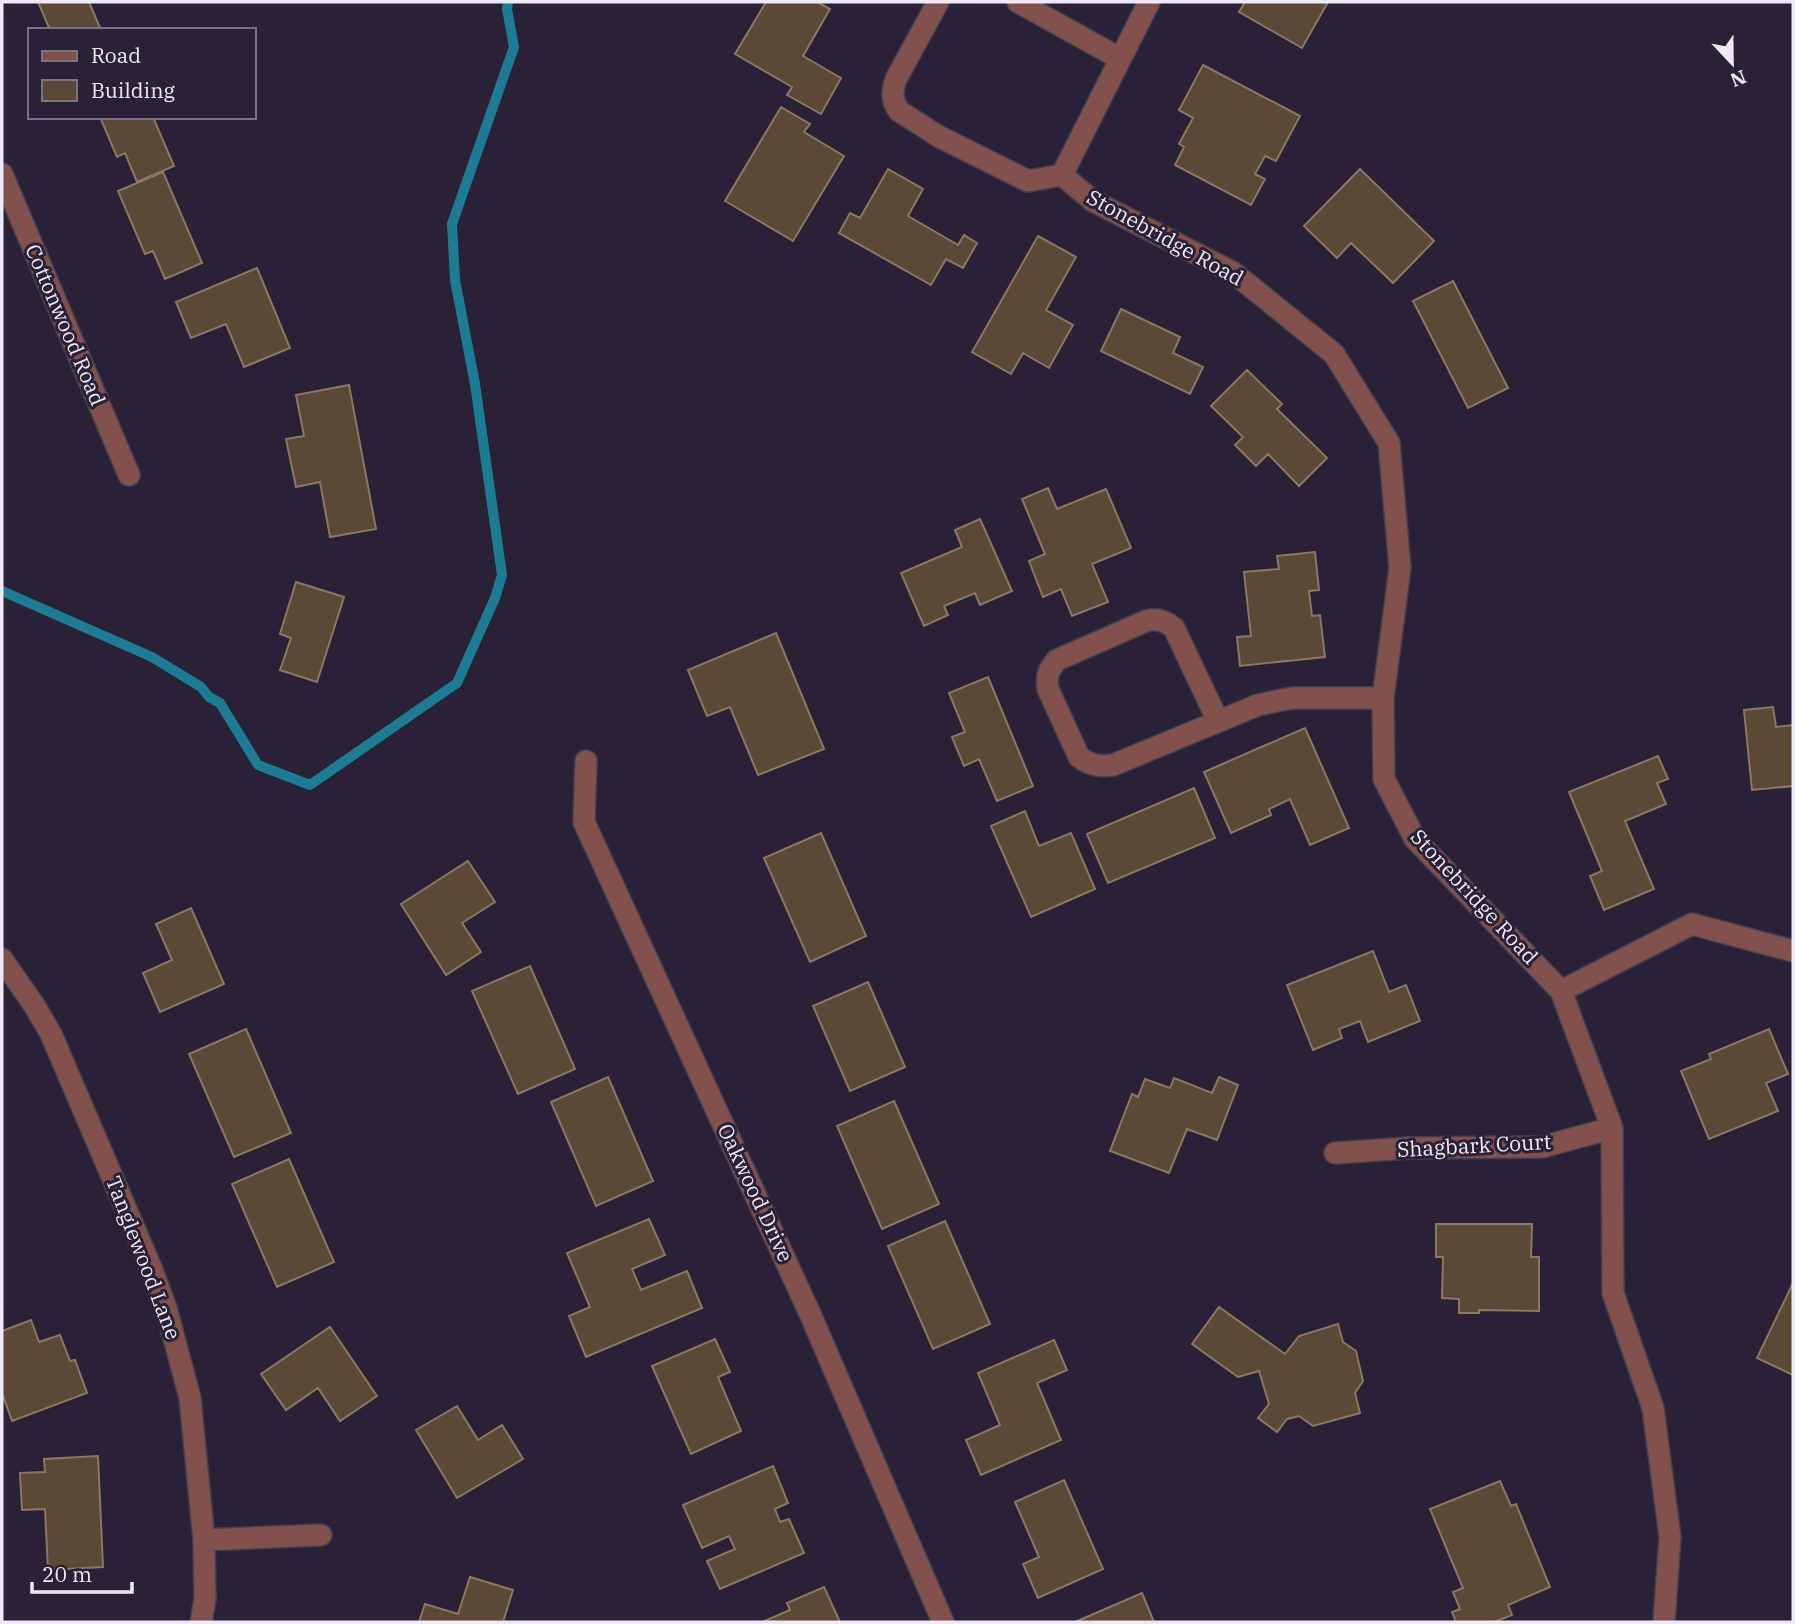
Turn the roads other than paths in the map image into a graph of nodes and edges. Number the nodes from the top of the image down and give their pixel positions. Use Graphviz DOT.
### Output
graph roads {
  1 [pos="938,2"];
  2 [pos="1017,2"];
  3 [pos="1149,2"];
  4 [pos="1119,58"];
  5 [pos="2,174"];
  6 [pos="1062,175"];
  7 [pos="129,475"];
  8 [pos="1383,698"];
  9 [pos="1218,721"];
  10 [pos="586,761"];
  11 [pos="1793,951"];
  12 [pos="2,959"];
  13 [pos="1562,991"];
  14 [pos="1612,1128"];
  15 [pos="1335,1153"];
  16 [pos="321,1535"];
  17 [pos="204,1540"];
  18 [pos="201,1622"];
  19 [pos="943,1622"];
  20 [pos="1664,1622"];
  1 -- 6 [label="street"];
  2 -- 4 [label="street"];
  3 -- 4 [label="street"];
  4 -- 6 [label="street"];
  5 -- 7 [label="street, Cottonwood Road"];
  6 -- 8 [label="street, Stonebridge Road"];
  8 -- 9 [label="street"];
  8 -- 13 [label="street, Stonebridge Road"];
  9 -- 9 [label="street"];
  10 -- 19 [label="street, Oakwood Drive"];
  11 -- 13 [label="street"];
  12 -- 17 [label="street, Tanglewood Lane"];
  13 -- 14 [label="street, Stonebridge Road"];
  14 -- 15 [label="street, Shagbark Court"];
  14 -- 20 [label="street, Stonebridge Road"];
  16 -- 17 [label="street"];
  17 -- 18 [label="street, Tanglewood Lane"];
}
